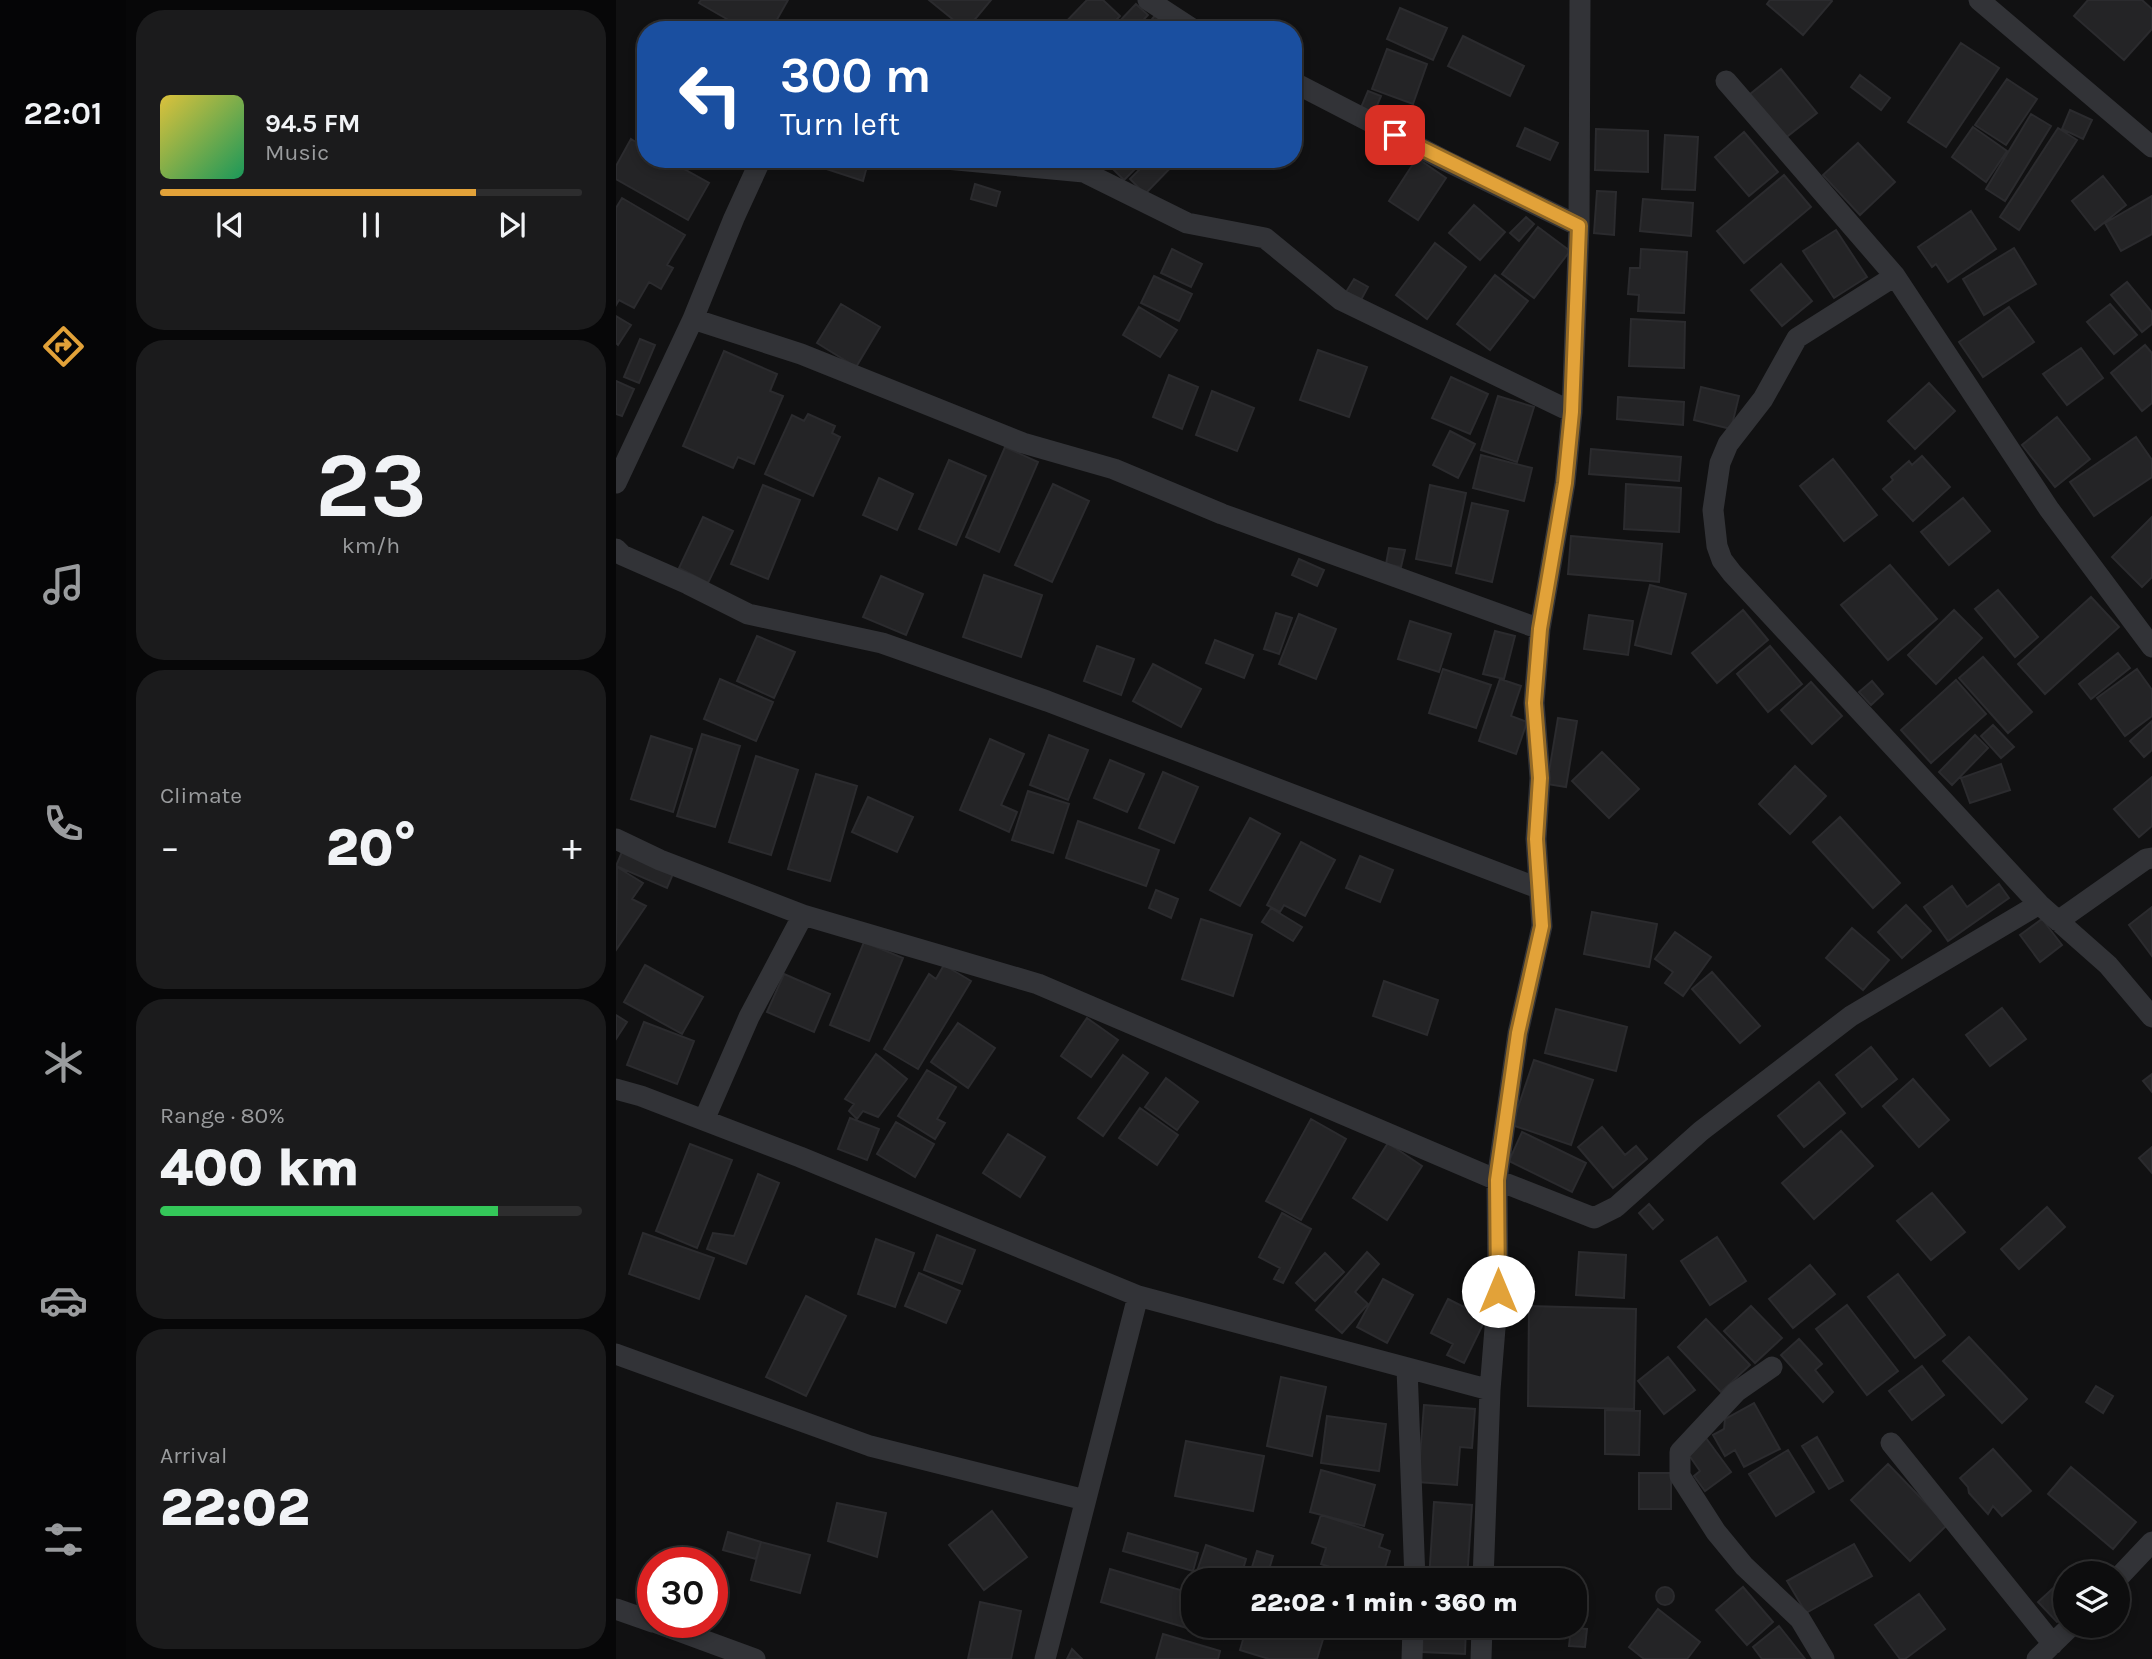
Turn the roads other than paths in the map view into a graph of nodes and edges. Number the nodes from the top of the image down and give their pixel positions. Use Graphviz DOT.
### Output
graph roads {
  1 [pos="1148,0"];
  2 [pos="1580,0"];
  3 [pos="1979,0"];
  4 [pos="1180,21"];
  5 [pos="1726,81"];
  6 [pos="1302,87"];
  7 [pos="2152,147"];
  8 [pos="757,168"];
  9 [pos="1042,168"];
  10 [pos="1579,226"];
  11 [pos="1895,276"];
  12 [pos="693,319"];
  13 [pos="1572,412"];
  14 [pos="616,483"];
  15 [pos="616,549"];
  16 [pos="1540,629"];
  17 [pos="2152,647"];
  18 [pos="616,839"];
  19 [pos="2152,858"];
  20 [pos="1538,888"];
  21 [pos="2039,904"];
  22 [pos="803,915"];
  23 [pos="2058,922"];
  24 [pos="2152,1017"];
  25 [pos="616,1089"];
  26 [pos="704,1120"];
  27 [pos="1497,1180"];
  28 [pos="1138,1297"];
  29 [pos="616,1354"];
  30 [pos="1772,1367"];
  31 [pos="1407,1368"];
  32 [pos="1490,1390"];
  33 [pos="1891,1443"];
  34 [pos="1085,1500"];
  35 [pos="2152,1542"];
  36 [pos="2130,1565"];
  37 [pos="1415,1568"];
  38 [pos="1483,1568"];
  39 [pos="616,1609"];
  40 [pos="637,1616"];
  41 [pos="697,1638"];
  42 [pos="1413,1638"];
  43 [pos="1482,1638"];
  44 [pos="2059,1638"];
  45 [pos="2045,1652"];
  46 [pos="755,1659"];
  47 [pos="1045,1659"];
  48 [pos="1412,1659"];
  49 [pos="1481,1659"];
  50 [pos="1824,1659"];
  1 -- 4 [label="street"];
  2 -- 10 [label="street"];
  3 -- 7 [label="street"];
  5 -- 11 [label="street"];
  6 -- 10 [label="street"];
  8 -- 12 [label="street"];
  9 -- 13 [label="street"];
  10 -- 13 [label="street"];
  11 -- 17 [label="street"];
  11 -- 21 [label="street"];
  12 -- 14 [label="street"];
  12 -- 16 [label="street"];
  13 -- 16 [label="street"];
  15 -- 20 [label="street"];
  16 -- 20 [label="street"];
  18 -- 22 [label="street"];
  19 -- 23 [label="street"];
  20 -- 27 [label="street"];
  21 -- 23 [label="street"];
  21 -- 27 [label="street"];
  22 -- 26 [label="street"];
  22 -- 27 [label="street"];
  23 -- 24 [label="street"];
  25 -- 26 [label="street"];
  26 -- 28 [label="street"];
  27 -- 32 [label="street"];
  28 -- 31 [label="street"];
  28 -- 34 [label="street"];
  29 -- 34 [label="street"];
  30 -- 50 [label="street"];
  31 -- 32 [label="street"];
  31 -- 37 [label="street"];
  32 -- 38 [label="street"];
  33 -- 45 [label="street"];
  34 -- 47 [label="street"];
  35 -- 36 [label="street"];
  39 -- 40 [label="street"];
  41 -- 46 [label="street"];
  42 -- 48 [label="street"];
  43 -- 49 [label="street"];
  44 -- 45 [label="street"];
}
